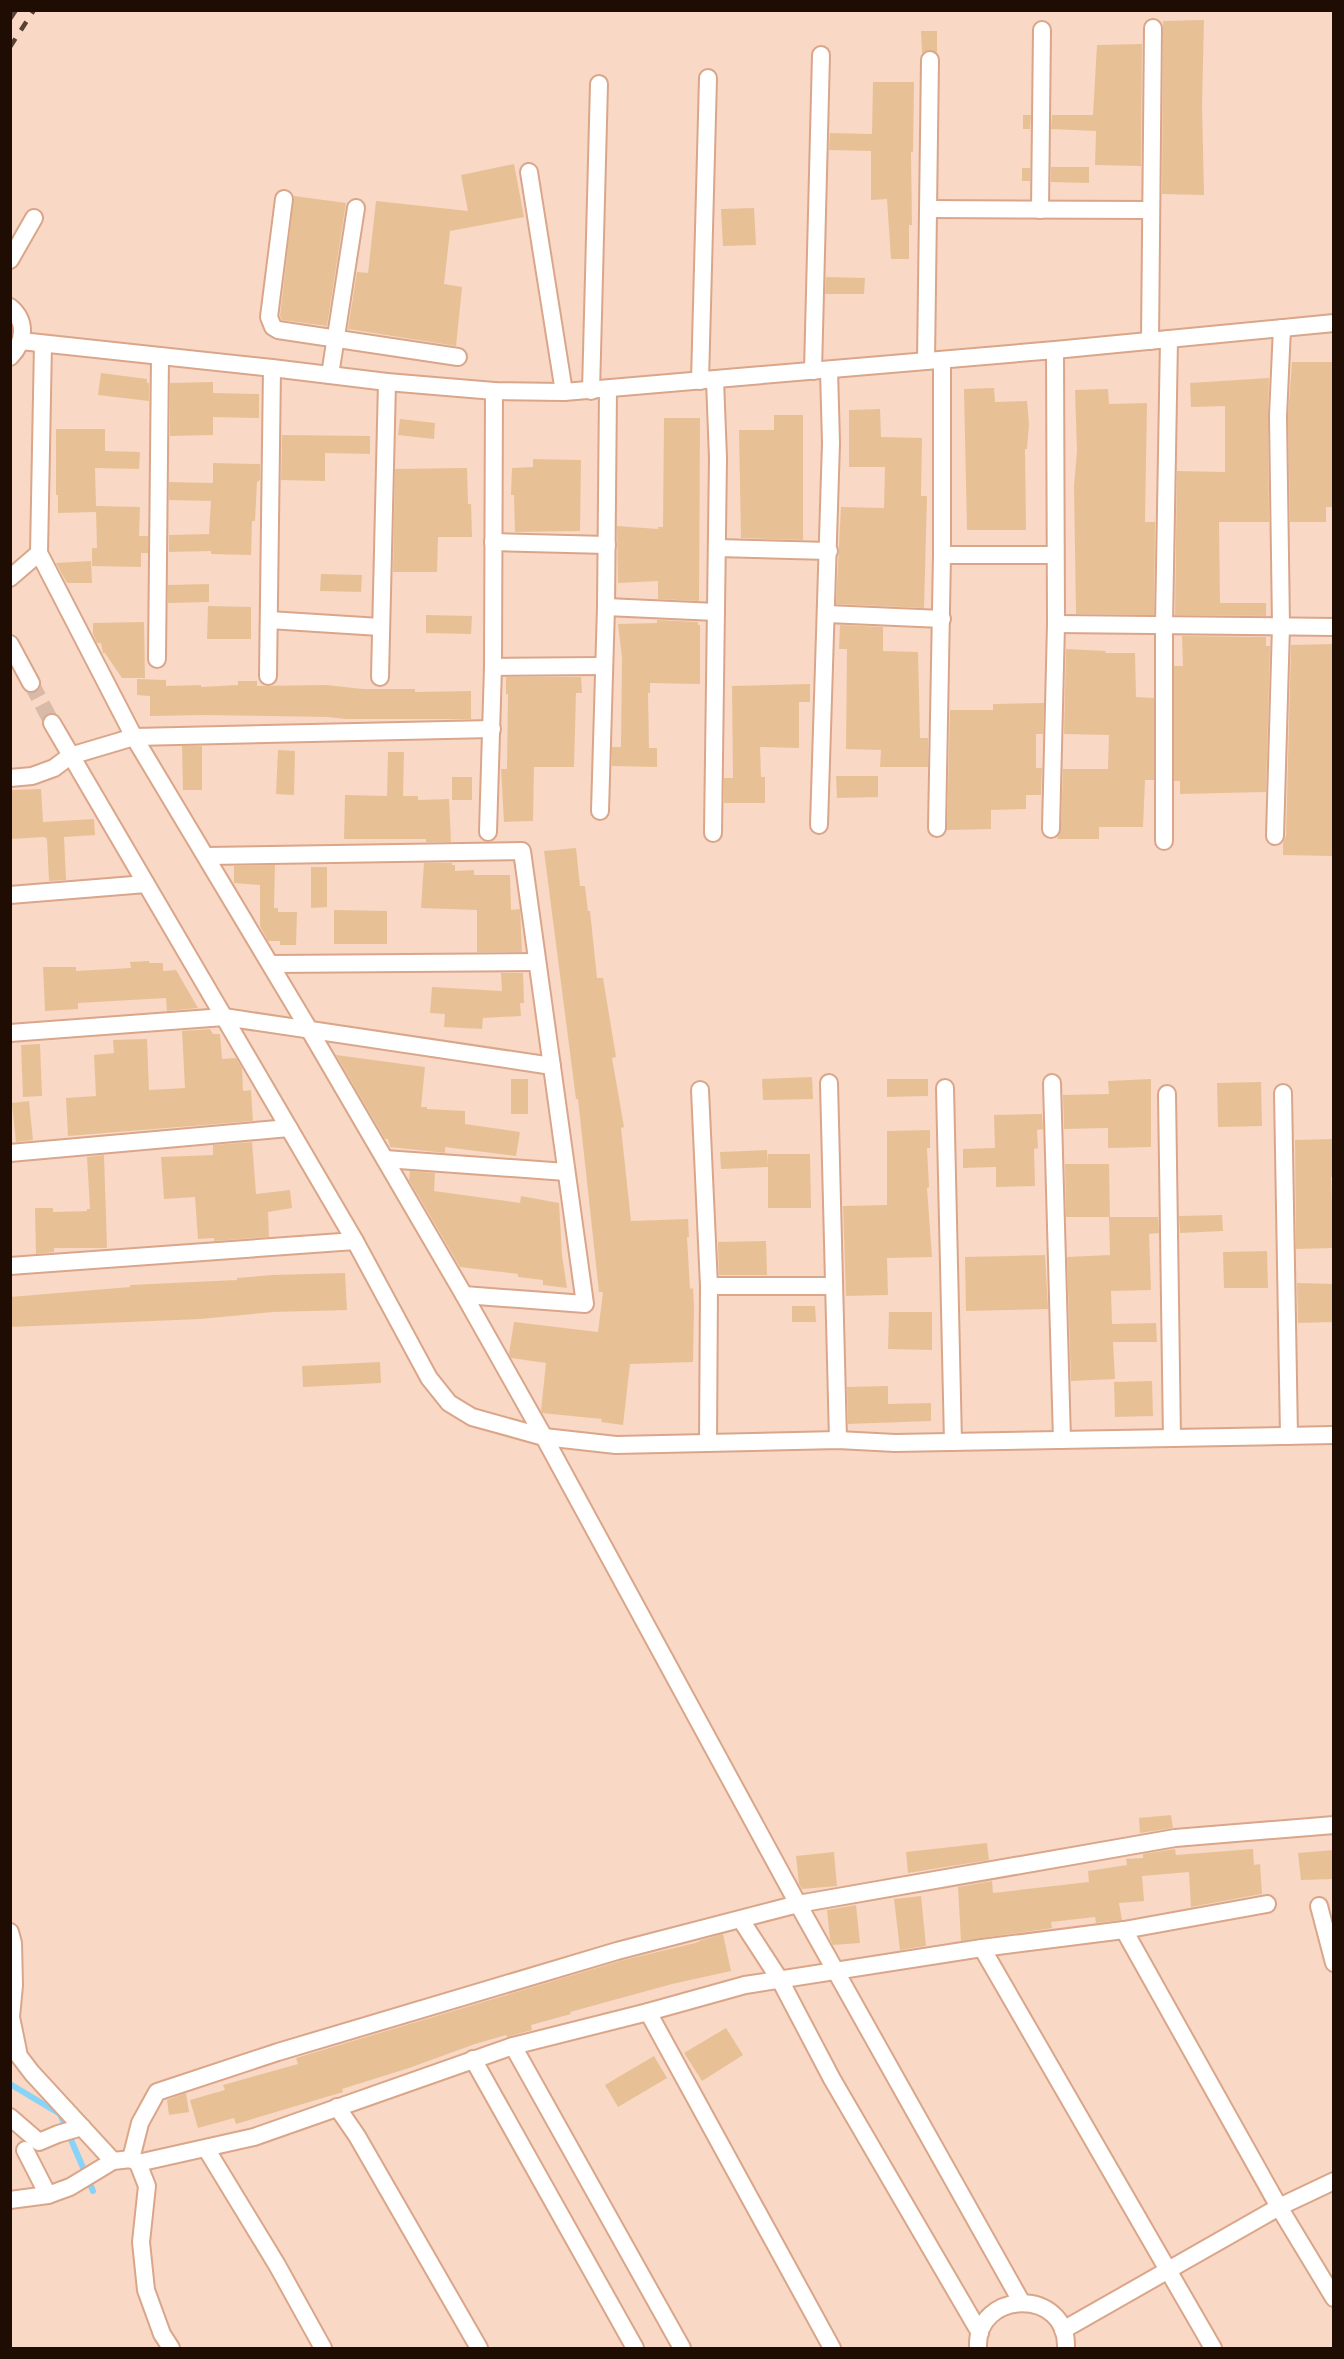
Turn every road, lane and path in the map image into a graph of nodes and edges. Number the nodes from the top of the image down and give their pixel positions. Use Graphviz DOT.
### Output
graph roads {
  1 [pos="1153,28"];
  2 [pos="1042,30"];
  3 [pos="821,55"];
  4 [pos="930,60"];
  5 [pos="708,78"];
  6 [pos="599,84"];
  7 [pos="530,172"];
  8 [pos="284,199"];
  9 [pos="356,208"];
  10 [pos="928,209"];
  11 [pos="1040,210"];
  12 [pos="1151,210"];
  13 [pos="34,218"];
  14 [pos="10,260"];
  15 [pos="10,307"];
  16 [pos="1334,323"];
  17 [pos="1282,328"];
  18 [pos="335,338"];
  19 [pos="1169,339"];
  20 [pos="1150,340"];
  21 [pos="21,341"];
  22 [pos="43,344"];
  23 [pos="1055,350"];
  24 [pos="160,356"];
  25 [pos="10,357"];
  26 [pos="458,357"];
  27 [pos="934,361"];
  28 [pos="272,368"];
  29 [pos="821,370"];
  30 [pos="330,375"];
  31 [pos="708,380"];
  32 [pos="387,382"];
  33 [pos="608,390"];
  34 [pos="494,391"];
  35 [pos="591,391"];
  36 [pos="564,392"];
  37 [pos="493,542"];
  38 [pos="607,545"];
  39 [pos="717,548"];
  40 [pos="829,551"];
  41 [pos="39,553"];
  42 [pos="942,555"];
  43 [pos="1055,555"];
  44 [pos="10,578"];
  45 [pos="606,607"];
  46 [pos="716,612"];
  47 [pos="827,614"];
  48 [pos="942,619"];
  49 [pos="268,620"];
  50 [pos="1056,624"];
  51 [pos="1164,624"];
  52 [pos="1281,626"];
  53 [pos="380,627"];
  54 [pos="1334,627"];
  55 [pos="10,644"];
  56 [pos="157,659"];
  57 [pos="603,666"];
  58 [pos="493,667"];
  59 [pos="268,676"];
  60 [pos="380,677"];
  61 [pos="31,683"];
  62 [pos="52,723"];
  63 [pos="492,729"];
  64 [pos="134,737"];
  65 [pos="70,756"];
  66 [pos="10,778"];
  67 [pos="600,811"];
  68 [pos="819,825"];
  69 [pos="937,828"];
  70 [pos="1051,829"];
  71 [pos="488,832"];
  72 [pos="713,833"];
  73 [pos="1275,836"];
  74 [pos="1164,841"];
  75 [pos="207,856"];
  76 [pos="146,884"];
  77 [pos="10,896"];
  78 [pos="537,962"];
  79 [pos="271,964"];
  80 [pos="224,1017"];
  81 [pos="310,1031"];
  82 [pos="10,1033"];
  83 [pos="552,1066"];
  84 [pos="829,1083"];
  85 [pos="1052,1083"];
  86 [pos="945,1088"];
  87 [pos="700,1090"];
  88 [pos="1282,1092"];
  89 [pos="1167,1094"];
  90 [pos="289,1128"];
  91 [pos="10,1153"];
  92 [pos="385,1160"];
  93 [pos="566,1172"];
  94 [pos="355,1241"];
  95 [pos="10,1266"];
  96 [pos="709,1286"];
  97 [pos="834,1286"];
  98 [pos="464,1294"];
  99 [pos="1334,1435"];
  100 [pos="1289,1436"];
  101 [pos="544,1437"];
  102 [pos="1172,1438"];
  103 [pos="838,1440"];
  104 [pos="1062,1440"];
  105 [pos="953,1442"];
  106 [pos="708,1443"];
  107 [pos="1334,1825"];
  108 [pos="798,1904"];
  109 [pos="1267,1904"];
  110 [pos="1319,1906"];
  111 [pos="741,1920"];
  112 [pos="1124,1930"];
  113 [pos="10,1932"];
  114 [pos="982,1948"];
  115 [pos="1334,1963"];
  116 [pos="835,1970"];
  117 [pos="780,1980"];
  118 [pos="648,2012"];
  119 [pos="513,2046"];
  120 [pos="473,2059"];
  121 [pos="337,2107"];
  122 [pos="10,2117"];
  123 [pos="71,2130"];
  124 [pos="25,2148"];
  125 [pos="207,2150"];
  126 [pos="113,2161"];
  127 [pos="135,2161"];
  128 [pos="1334,2181"];
  129 [pos="48,2195"];
  130 [pos="10,2200"];
  131 [pos="1279,2207"];
  132 [pos="1169,2271"];
  133 [pos="1334,2298"];
  134 [pos="1022,2302"];
  135 [pos="1063,2330"];
  136 [pos="979,2341"];
  137 [pos="171,2349"];
  138 [pos="323,2349"];
  139 [pos="479,2349"];
  140 [pos="635,2349"];
  141 [pos="682,2349"];
  142 [pos="832,2349"];
  143 [pos="1066,2349"];
  144 [pos="1213,2349"];
  1 -- 12 [label="street"];
  2 -- 11 [label="street"];
  3 -- 29 [label="street"];
  4 -- 10 [label="street"];
  5 -- 31 [label="street"];
  6 -- 35 [label="street"];
  7 -- 36 [label="street"];
  8 -- 18 [label="street"];
  9 -- 18 [label="street"];
  10 -- 11 [label="street"];
  10 -- 27 [label="street"];
  11 -- 12 [label="street"];
  12 -- 20 [label="street"];
  13 -- 14 [label="street"];
  15 -- 21 [label="street"];
  16 -- 17 [label="street"];
  17 -- 19 [label="street"];
  17 -- 52 [label="street"];
  18 -- 26 [label="street"];
  18 -- 30 [label="street"];
  19 -- 20 [label="street"];
  19 -- 51 [label="street"];
  20 -- 23 [label="street"];
  21 -- 22 [label="street"];
  21 -- 25 [label="street"];
  22 -- 24 [label="street"];
  22 -- 41 [label="street"];
  23 -- 27 [label="street"];
  23 -- 43 [label="street"];
  24 -- 28 [label="street"];
  24 -- 56 [label="street"];
  27 -- 29 [label="street"];
  27 -- 42 [label="street"];
  28 -- 30 [label="street"];
  28 -- 49 [label="street"];
  29 -- 31 [label="street"];
  29 -- 40 [label="street"];
  30 -- 32 [label="street"];
  31 -- 33 [label="street"];
  31 -- 39 [label="street"];
  32 -- 34 [label="street"];
  32 -- 53 [label="street"];
  33 -- 35 [label="street"];
  33 -- 38 [label="street"];
  34 -- 36 [label="street"];
  34 -- 37 [label="street"];
  35 -- 36 [label="street"];
  37 -- 38 [label="street"];
  37 -- 58 [label="street"];
  38 -- 45 [label="street"];
  39 -- 40 [label="street"];
  39 -- 46 [label="street"];
  40 -- 47 [label="street"];
  41 -- 44 [label="street"];
  41 -- 64 [label="street"];
  42 -- 43 [label="street"];
  42 -- 48 [label="street"];
  43 -- 50 [label="street"];
  45 -- 46 [label="street"];
  45 -- 57 [label="street"];
  46 -- 72 [label="street"];
  47 -- 48 [label="street"];
  47 -- 68 [label="street"];
  48 -- 69 [label="street"];
  49 -- 53 [label="street"];
  49 -- 59 [label="street"];
  50 -- 51 [label="street"];
  50 -- 70 [label="street"];
  51 -- 52 [label="street"];
  51 -- 74 [label="street"];
  52 -- 54 [label="street"];
  52 -- 73 [label="street"];
  53 -- 60 [label="street"];
  55 -- 61 [label="street"];
  57 -- 58 [label="street"];
  57 -- 67 [label="street"];
  58 -- 63 [label="street"];
  62 -- 65 [label="street"];
  63 -- 64 [label="street"];
  63 -- 71 [label="street"];
  64 -- 65 [label="street"];
  64 -- 75 [label="street"];
  65 -- 66 [label="street"];
  65 -- 76 [label="street"];
  75 -- 78 [label="street"];
  75 -- 79 [label="street"];
  76 -- 77 [label="street"];
  76 -- 80 [label="street"];
  78 -- 79 [label="street"];
  78 -- 83 [label="street"];
  79 -- 81 [label="street"];
  80 -- 81 [label="street"];
  80 -- 82 [label="street"];
  80 -- 90 [label="street"];
  81 -- 83 [label="street"];
  81 -- 92 [label="street"];
  83 -- 93 [label="street"];
  84 -- 97 [label="street"];
  85 -- 104 [label="street"];
  86 -- 105 [label="street"];
  87 -- 96 [label="street"];
  88 -- 100 [label="street"];
  89 -- 102 [label="street"];
  90 -- 91 [label="street"];
  90 -- 94 [label="street"];
  92 -- 93 [label="street"];
  92 -- 98 [label="street"];
  93 -- 98 [label="street"];
  94 -- 95 [label="street"];
  94 -- 101 [label="street"];
  96 -- 97 [label="street"];
  96 -- 106 [label="street"];
  97 -- 103 [label="street"];
  98 -- 101 [label="street"];
  99 -- 100 [label="street"];
  100 -- 102 [label="street"];
  101 -- 106 [label="street"];
  101 -- 108 [label="street"];
  102 -- 104 [label="street"];
  103 -- 105 [label="street"];
  103 -- 106 [label="street"];
  104 -- 105 [label="street"];
  107 -- 108 [label="street"];
  108 -- 111 [label="street"];
  108 -- 116 [label="street"];
  109 -- 112 [label="street"];
  110 -- 115 [label="street"];
  111 -- 117 [label="street"];
  111 -- 127 [label="street"];
  112 -- 114 [label="street"];
  112 -- 131 [label="street"];
  113 -- 123 [label="street"];
  114 -- 116 [label="street"];
  114 -- 132 [label="street"];
  116 -- 117 [label="street"];
  116 -- 134 [label="street"];
  117 -- 118 [label="street"];
  117 -- 136 [label="street"];
  118 -- 119 [label="street"];
  118 -- 142 [label="street"];
  119 -- 120 [label="street"];
  119 -- 141 [label="street"];
  120 -- 121 [label="street"];
  120 -- 140 [label="street"];
  121 -- 125 [label="street"];
  121 -- 139 [label="street"];
  122 -- 124 [label="street"];
  123 -- 124 [label="street"];
  123 -- 126 [label="street"];
  124 -- 129 [label="street"];
  125 -- 127 [label="street"];
  125 -- 138 [label="street"];
  126 -- 127 [label="street"];
  126 -- 129 [label="street"];
  127 -- 137 [label="street"];
  128 -- 131 [label="street"];
  129 -- 130 [label="street"];
  131 -- 132 [label="street"];
  131 -- 133 [label="street"];
  132 -- 135 [label="street"];
  132 -- 144 [label="street"];
  134 -- 135 [label="street"];
  134 -- 136 [label="street"];
  135 -- 143 [label="street"];
}
